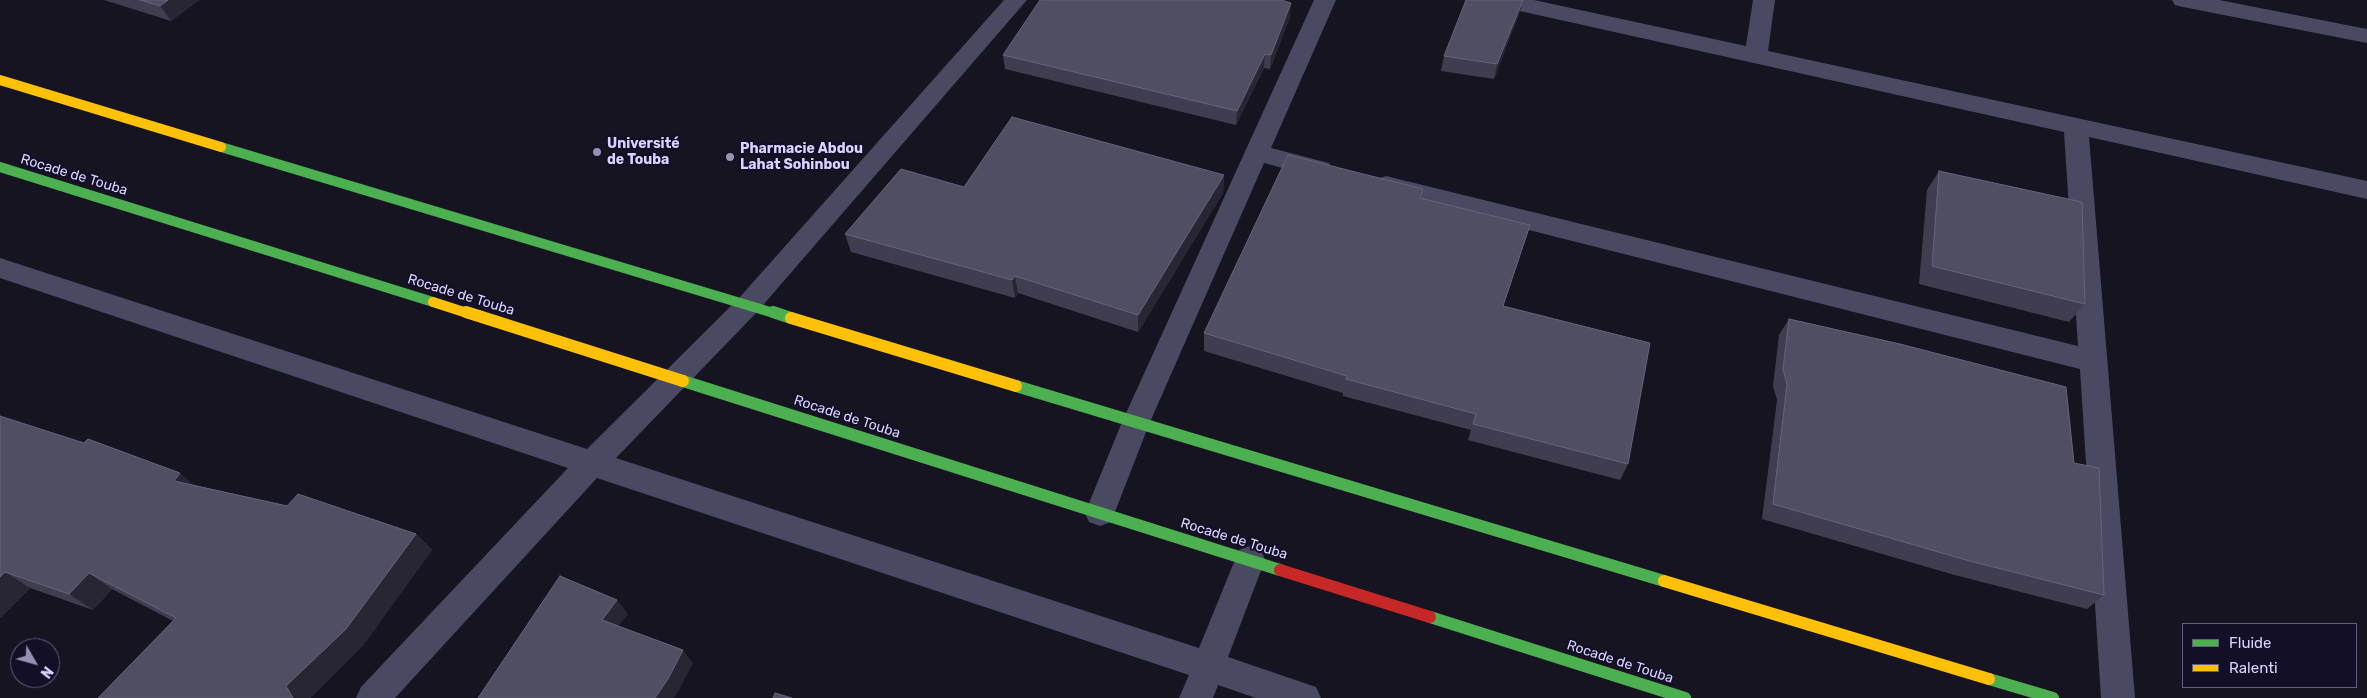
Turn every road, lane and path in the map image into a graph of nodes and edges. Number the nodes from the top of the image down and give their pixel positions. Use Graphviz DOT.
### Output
graph roads {
  1 [pos="1016,0"];
  2 [pos="1325,0"];
  3 [pos="1502,0"];
  4 [pos="1764,0"];
  5 [pos="2183,0"];
  6 [pos="2253,7"];
  7 [pos="2367,36"];
  8 [pos="1756,56"];
  9 [pos="0,80"];
  10 [pos="2076,126"];
  11 [pos="1258,153"];
  12 [pos="0,167"];
  13 [pos="2367,190"];
  14 [pos="0,268"];
  15 [pos="748,305"];
  16 [pos="2093,361"];
  17 [pos="675,378"];
  18 [pos="1136,422"];
  19 [pos="593,462"];
  20 [pos="1100,513"];
  21 [pos="1250,560"];
  22 [pos="1208,667"];
  23 [pos="374,698"];
  24 [pos="1196,698"];
  25 [pos="1304,698"];
  26 [pos="1685,698"];
  27 [pos="2052,698"];
  28 [pos="2118,698"];
  1 -- 15 [label="street"];
  2 -- 11 [label="street"];
  3 -- 8 [label="street"];
  4 -- 8 [label="street"];
  5 -- 6 [label="street"];
  6 -- 7 [label="street"];
  8 -- 10 [label="street"];
  9 -- 15 [label="street"];
  10 -- 13 [label="street"];
  10 -- 16 [label="street"];
  11 -- 16 [label="street"];
  11 -- 18 [label="street"];
  12 -- 17 [label="street, Rocade de Touba"];
  14 -- 19 [label="street"];
  15 -- 17 [label="street"];
  15 -- 18 [label="street"];
  16 -- 28 [label="street"];
  17 -- 19 [label="street"];
  17 -- 20 [label="street, Rocade de Touba"];
  18 -- 20 [label="street"];
  18 -- 27 [label="street"];
  19 -- 22 [label="street"];
  19 -- 23 [label="street"];
  20 -- 21 [label="street, Rocade de Touba"];
  21 -- 22 [label="street"];
  21 -- 26 [label="street, Rocade de Touba"];
  22 -- 24 [label="street"];
  22 -- 25 [label="street"];
}
